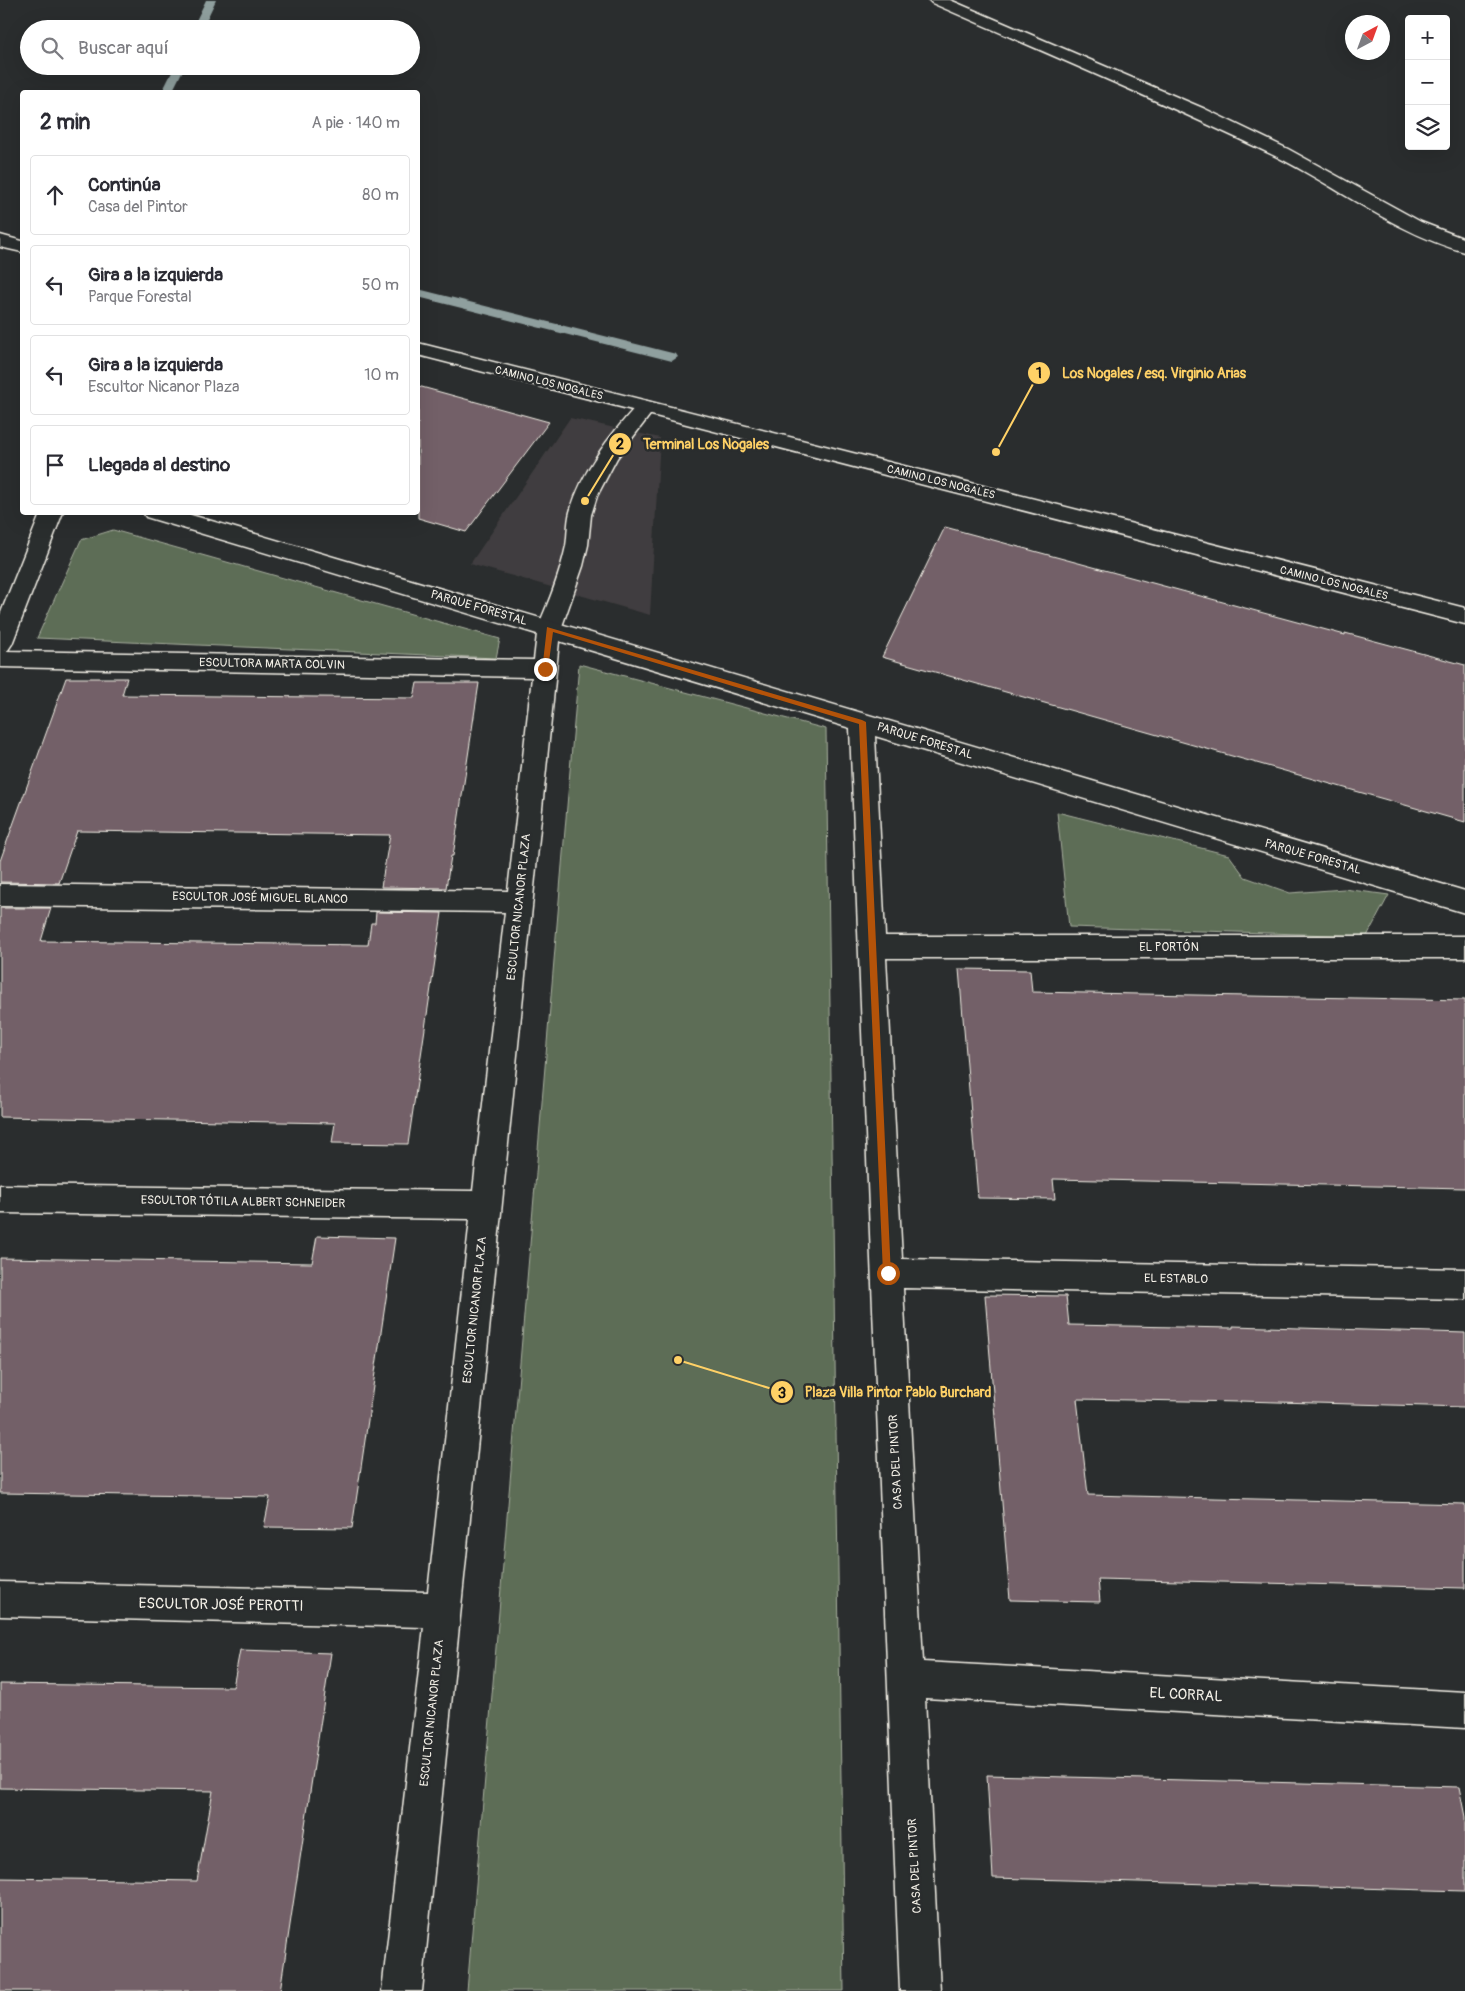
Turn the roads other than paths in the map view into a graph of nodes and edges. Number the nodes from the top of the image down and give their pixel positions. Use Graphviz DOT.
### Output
graph roads {
  1 [pos="937,0"];
  2 [pos="0,241"];
  3 [pos="20,246"];
  4 [pos="1465,246"];
  5 [pos="420,350"];
  6 [pos="646,408"];
  7 [pos="51,515"];
  8 [pos="164,515"];
  9 [pos="1465,616"];
  10 [pos="550,629"];
  11 [pos="0,644"];
  12 [pos="0,659"];
  13 [pos="545,669"];
  14 [pos="862,722"];
  15 [pos="0,895"];
  16 [pos="519,902"];
  17 [pos="1465,902"];
  18 [pos="873,947"];
  19 [pos="1465,947"];
  20 [pos="0,1199"];
  21 [pos="486,1205"];
  22 [pos="888,1273"];
  23 [pos="1465,1284"];
  24 [pos="0,1599"];
  25 [pos="443,1610"];
  26 [pos="906,1680"];
  27 [pos="1465,1710"];
  28 [pos="402,1991"];
  29 [pos="920,1991"];
  1 -- 4 [label="street"];
  2 -- 3 [label="street"];
  5 -- 6 [label="street, CAMINO LOS NOGALES"];
  6 -- 9 [label="street, CAMINO LOS NOGALES"];
  6 -- 10 [label="street, ESCULTOR NICANOR PLAZA"];
  7 -- 11 [label="street"];
  8 -- 10 [label="street, PARQUE FORESTAL"];
  10 -- 13 [label="street, ESCULTOR NICANOR PLAZA"];
  10 -- 14 [label="street, PARQUE FORESTAL"];
  12 -- 13 [label="street, ESCULTORA MARTA COLVIN"];
  13 -- 16 [label="street, ESCULTOR NICANOR PLAZA"];
  14 -- 17 [label="street, PARQUE FORESTAL"];
  14 -- 18 [label="street, CASA DEL PINTOR"];
  15 -- 16 [label="street, ESCULTOR JOSÉ MIGUEL BLANCO"];
  16 -- 21 [label="street, ESCULTOR NICANOR PLAZA"];
  18 -- 19 [label="street, EL PORTÓN"];
  18 -- 22 [label="street, CASA DEL PINTOR"];
  20 -- 21 [label="street, ESCULTOR TÓTILA ALBERT SCHNEIDER"];
  21 -- 25 [label="street, ESCULTOR NICANOR PLAZA"];
  22 -- 23 [label="street, EL ESTABLO"];
  22 -- 26 [label="street, CASA DEL PINTOR"];
  24 -- 25 [label="street, ESCULTOR JOSÉ PEROTTI"];
  25 -- 28 [label="street, ESCULTOR NICANOR PLAZA"];
  26 -- 27 [label="street, EL CORRAL"];
  26 -- 29 [label="street, CASA DEL PINTOR"];
}
